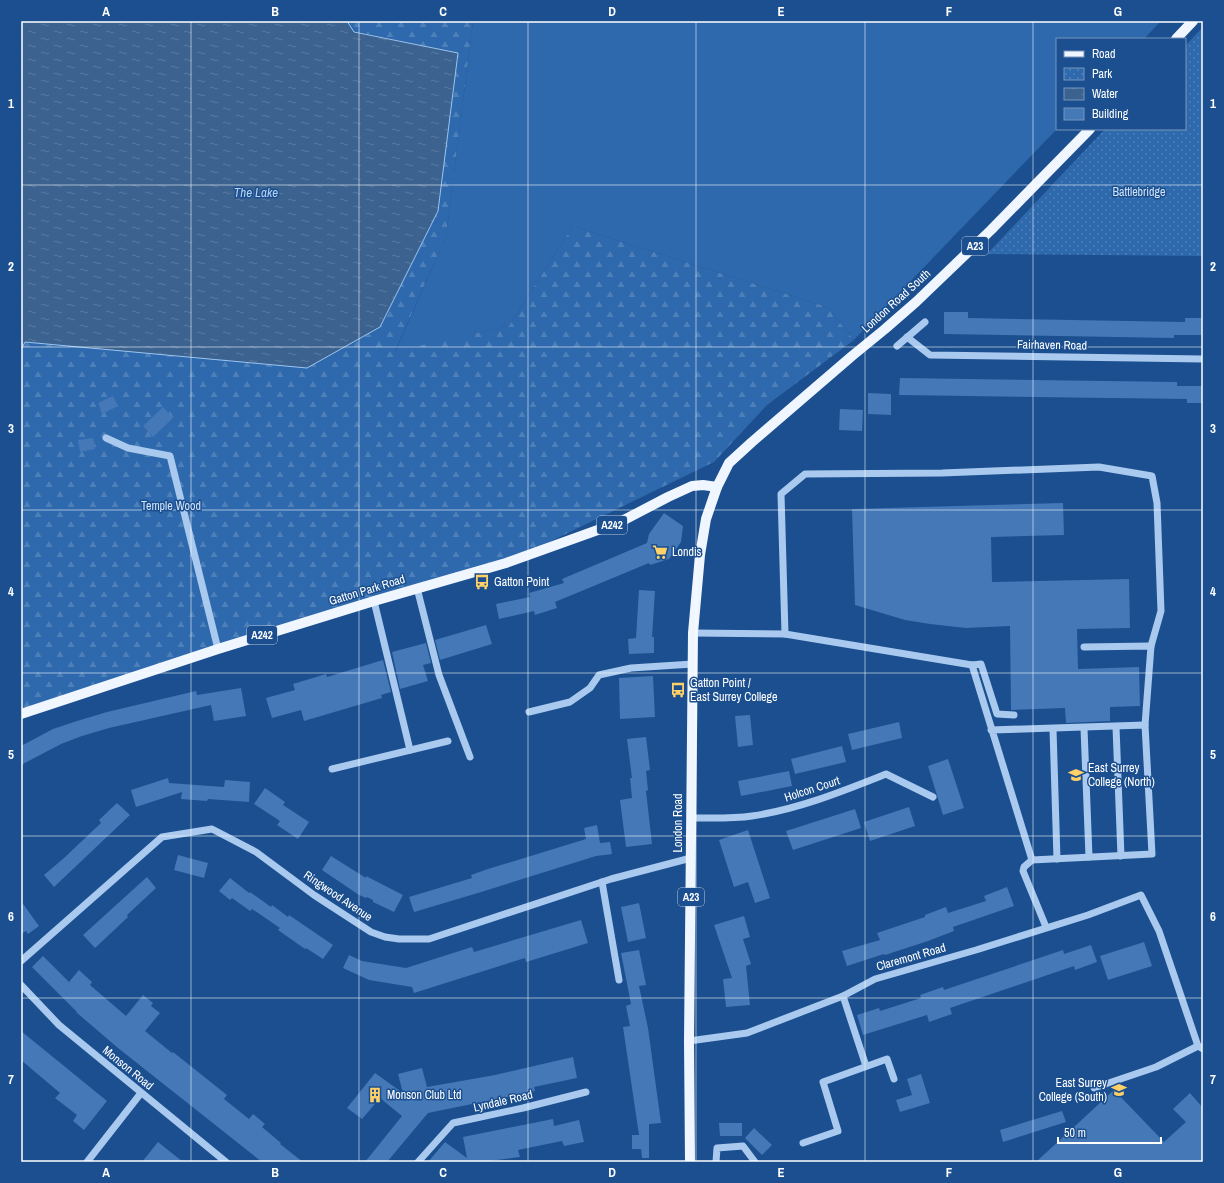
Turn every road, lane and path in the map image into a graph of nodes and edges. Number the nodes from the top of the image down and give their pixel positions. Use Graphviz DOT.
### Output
graph roads {
  1 [pos="1193,21"];
  2 [pos="1177,38"];
  3 [pos="1089,130"];
  4 [pos="925,322"];
  5 [pos="907,337"];
  6 [pos="897,346"];
  7 [pos="1203,359"];
  8 [pos="106,438"];
  9 [pos="717,487"];
  10 [pos="417,588"];
  11 [pos="374,600"];
  12 [pos="693,633"];
  13 [pos="785,634"];
  14 [pos="1152,646"];
  15 [pos="1084,647"];
  16 [pos="218,649"];
  17 [pos="692,664"];
  18 [pos="972,665"];
  19 [pos="529,712"];
  20 [pos="21,714"];
  21 [pos="1014,715"];
  22 [pos="1145,725"];
  23 [pos="1116,727"];
  24 [pos="1084,728"];
  25 [pos="1053,729"];
  26 [pos="991,730"];
  27 [pos="448,740"];
  28 [pos="410,750"];
  29 [pos="470,757"];
  30 [pos="332,769"];
  31 [pos="932,797"];
  32 [pos="691,818"];
  33 [pos="1121,856"];
  34 [pos="1089,857"];
  35 [pos="691,858"];
  36 [pos="1057,859"];
  37 [pos="1032,860"];
  38 [pos="602,882"];
  39 [pos="1046,927"];
  40 [pos="21,961"];
  41 [pos="619,980"];
  42 [pos="21,985"];
  43 [pos="842,996"];
  44 [pos="689,1041"];
  45 [pos="1200,1048"];
  46 [pos="866,1066"];
  47 [pos="894,1079"];
  48 [pos="1094,1088"];
  49 [pos="586,1092"];
  50 [pos="141,1093"];
  51 [pos="803,1144"];
  52 [pos="87,1162"];
  53 [pos="226,1162"];
  54 [pos="418,1162"];
  55 [pos="690,1162"];
  56 [pos="716,1162"];
  57 [pos="754,1162"];
  1 -- 2 [label="main road"];
  3 -- 9 [label="main road, London Road South / A23"];
  4 -- 5 [label="street"];
  5 -- 6 [label="street"];
  5 -- 7 [label="street, Fairhaven Road"];
  8 -- 16 [label="street"];
  9 -- 10 [label="main road, Gatton Park Road / A242"];
  9 -- 12 [label="main road, London Road / A23"];
  10 -- 11 [label="main road, Gatton Park Road / A242"];
  10 -- 29 [label="street"];
  11 -- 16 [label="main road, Gatton Park Road / A242"];
  11 -- 28 [label="street"];
  12 -- 13 [label="street"];
  12 -- 17 [label="main road, London Road / A23"];
  13 -- 14 [label="street"];
  13 -- 18 [label="street"];
  14 -- 15 [label="street"];
  14 -- 22 [label="street"];
  16 -- 20 [label="main road, Gatton Park Road / A242"];
  17 -- 19 [label="street"];
  17 -- 32 [label="main road, London Road / A23"];
  18 -- 21 [label="street"];
  18 -- 26 [label="street"];
  22 -- 23 [label="street"];
  22 -- 33 [label="street"];
  23 -- 24 [label="street"];
  23 -- 33 [label="street"];
  24 -- 25 [label="street"];
  24 -- 34 [label="street"];
  25 -- 26 [label="street"];
  25 -- 36 [label="street"];
  26 -- 37 [label="street"];
  27 -- 28 [label="street"];
  28 -- 30 [label="street"];
  31 -- 32 [label="street, Holcon Court"];
  32 -- 35 [label="main road, London Road / A23"];
  33 -- 34 [label="street"];
  34 -- 36 [label="street"];
  35 -- 38 [label="street, Ringwood Avenue"];
  35 -- 44 [label="main road, London Road / A23"];
  36 -- 37 [label="street"];
  37 -- 39 [label="street"];
  38 -- 40 [label="street, Ringwood Avenue"];
  38 -- 41 [label="street"];
  39 -- 43 [label="street, Claremont Road"];
  39 -- 45 [label="street, Claremont Road"];
  42 -- 50 [label="street, Monson Road"];
  43 -- 44 [label="street, Claremont Road"];
  43 -- 46 [label="street"];
  44 -- 55 [label="main road, London Road / A23"];
  45 -- 48 [label="street"];
  46 -- 47 [label="street"];
  46 -- 51 [label="street"];
  49 -- 54 [label="street, Lyndale Road"];
  50 -- 52 [label="street"];
  50 -- 53 [label="street, Monson Road"];
  56 -- 57 [label="street"];
}
